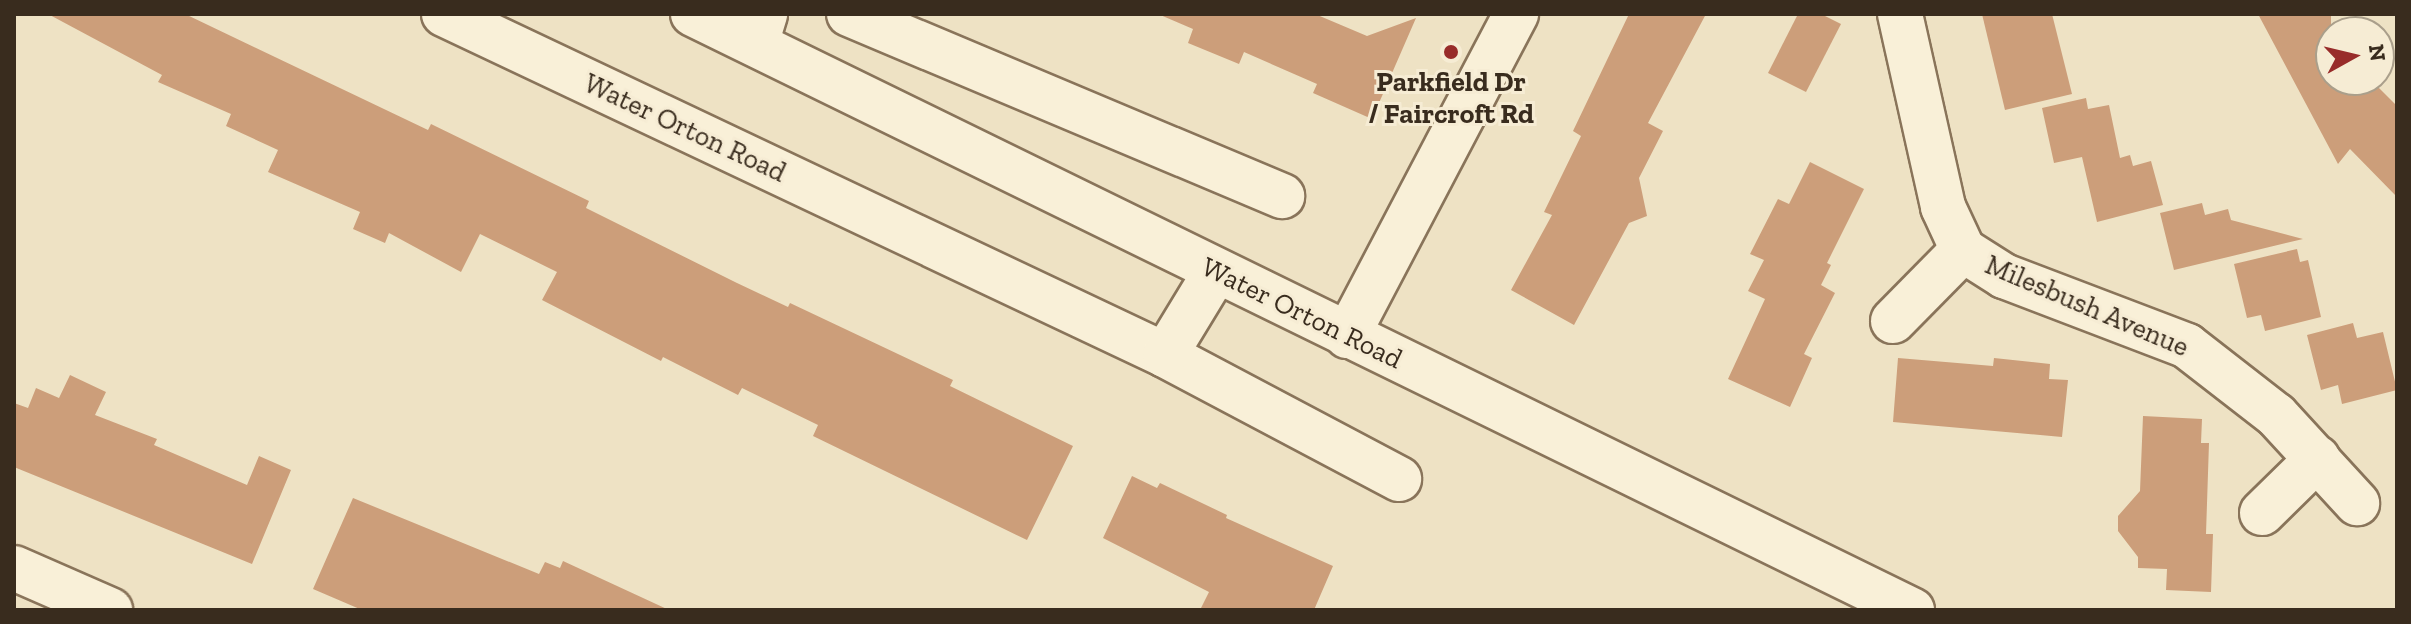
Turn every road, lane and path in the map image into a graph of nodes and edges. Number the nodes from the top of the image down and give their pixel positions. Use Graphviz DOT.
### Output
graph roads {
  1 [pos="444,14"];
  2 [pos="693,14"];
  3 [pos="849,14"];
  4 [pos="1516,14"];
  5 [pos="1900,14"];
  6 [pos="761,29"];
  7 [pos="1282,196"];
  8 [pos="1963,250"];
  9 [pos="1216,271"];
  10 [pos="1893,321"];
  11 [pos="1347,336"];
  12 [pos="1165,355"];
  13 [pos="2318,458"];
  14 [pos="1399,479"];
  15 [pos="2357,503"];
  16 [pos="2262,513"];
  17 [pos="14,568"];
  18 [pos="110,610"];
  19 [pos="1912,610"];
  1 -- 12 [label="street, Water Orton Road"];
  2 -- 6 [label="street, Water Orton Road"];
  3 -- 7 [label="street"];
  4 -- 11 [label="street"];
  5 -- 8 [label="street, Milesbush Avenue"];
  6 -- 9 [label="street, Water Orton Road"];
  8 -- 10 [label="street, Milesbush Avenue"];
  8 -- 13 [label="street, Milesbush Avenue"];
  9 -- 11 [label="street, Water Orton Road"];
  9 -- 12 [label="street"];
  11 -- 19 [label="street, Water Orton Road"];
  12 -- 14 [label="street, Water Orton Road"];
  13 -- 15 [label="street, Milesbush Avenue"];
  13 -- 16 [label="street"];
  17 -- 18 [label="street"];
}
